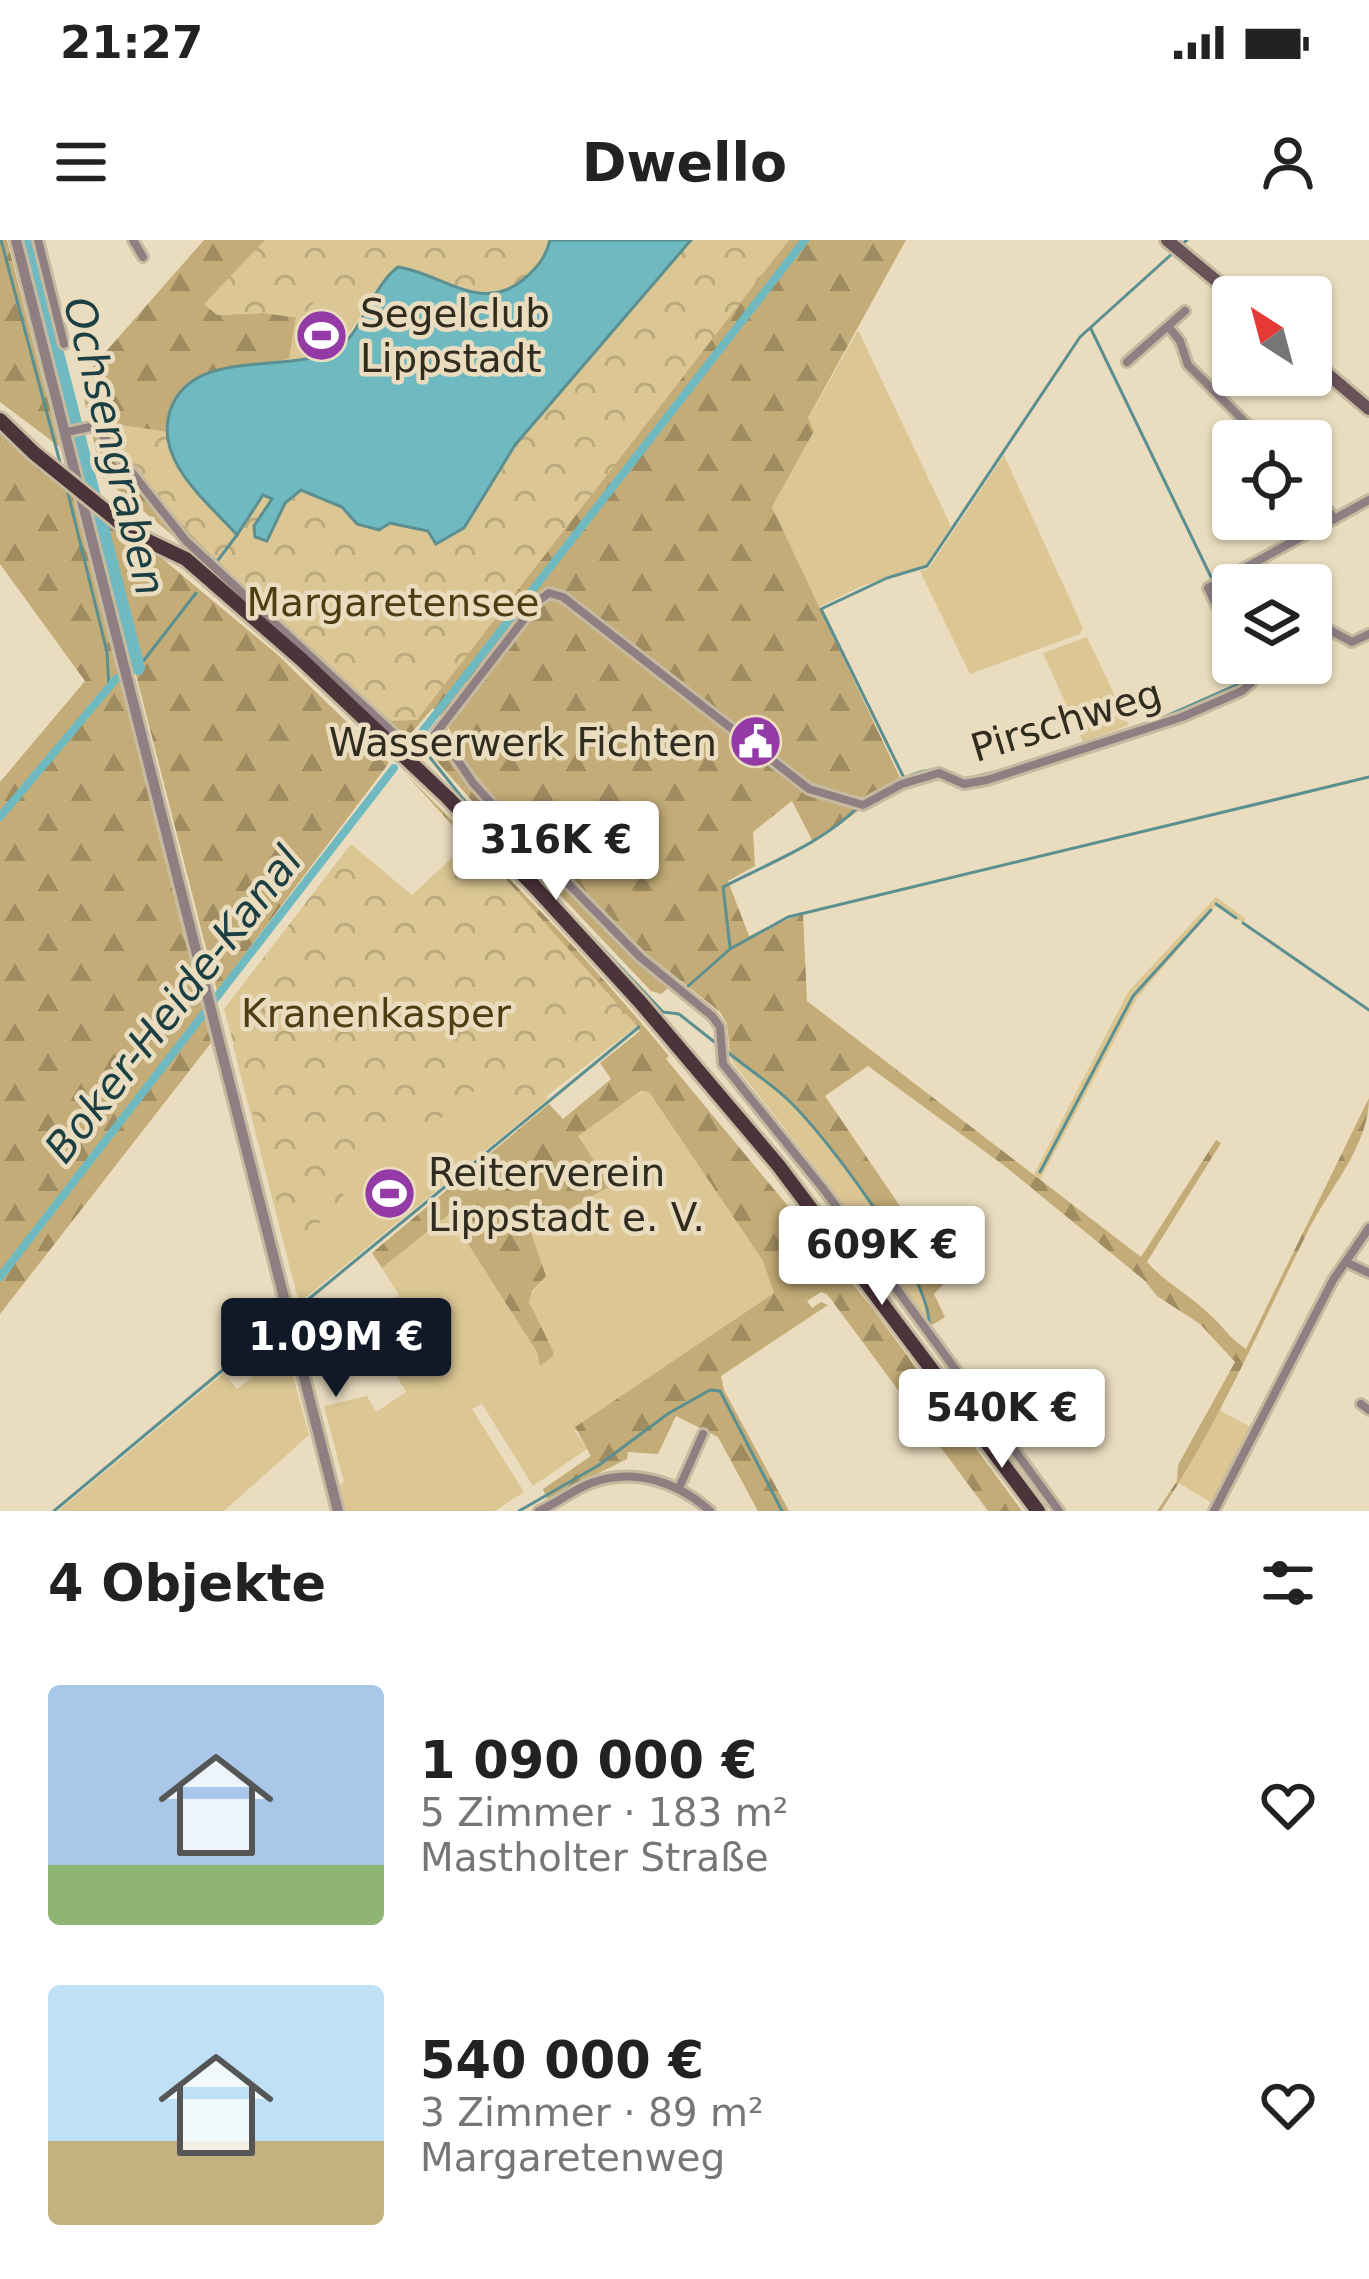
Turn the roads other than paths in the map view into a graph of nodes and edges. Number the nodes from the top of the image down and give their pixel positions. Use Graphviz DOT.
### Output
graph roads {
  1 [pos="16,240"];
  2 [pos="38,240"];
  3 [pos="133,240"];
  4 [pos="1168,240"];
  5 [pos="143,257"];
  6 [pos="1212,277"];
  7 [pos="1185,311"];
  8 [pos="1168,326"];
  9 [pos="64,344"];
  10 [pos="1127,362"];
  11 [pos="1332,378"];
  12 [pos="1369,409"];
  13 [pos="1244,420"];
  14 [pos="0,423"];
  15 [pos="69,432"];
  16 [pos="1369,500"];
  17 [pos="1332,515"];
  18 [pos="1335,519"];
  19 [pos="117,522"];
  20 [pos="1252,564"];
  21 [pos="1332,631"];
  22 [pos="1369,634"];
  23 [pos="1251,684"];
  24 [pos="438,731"];
  25 [pos="1369,1228"];
  26 [pos="1348,1263"];
  27 [pos="1369,1273"];
  28 [pos="703,1434"];
  29 [pos="679,1487"];
  30 [pos="338,1511"];
  31 [pos="539,1511"];
  32 [pos="710,1511"];
  33 [pos="1029,1511"];
  34 [pos="1038,1511"];
  35 [pos="1059,1511"];
  36 [pos="1214,1511"];
  1 -- 15 [label="street"];
  2 -- 9 [label="street"];
  3 -- 5 [label="street"];
  4 -- 6 [label="main road"];
  7 -- 8 [label="street"];
  8 -- 10 [label="street"];
  8 -- 13 [label="street"];
  11 -- 12 [label="main road"];
  14 -- 19 [label="main road, bridge"];
  15 -- 24 [label="street"];
  15 -- 30 [label="street"];
  16 -- 18 [label="street"];
  17 -- 18 [label="street"];
  18 -- 20 [label="street"];
  19 -- 33 [label="main road"];
  19 -- 34 [label="main road"];
  21 -- 22 [label="street"];
  23 -- 24 [label="street, Pirschweg"];
  24 -- 35 [label="street"];
  25 -- 26 [label="street"];
  26 -- 27 [label="street"];
  26 -- 36 [label="street"];
  28 -- 29 [label="street"];
  29 -- 31 [label="street"];
  29 -- 32 [label="street"];
}
